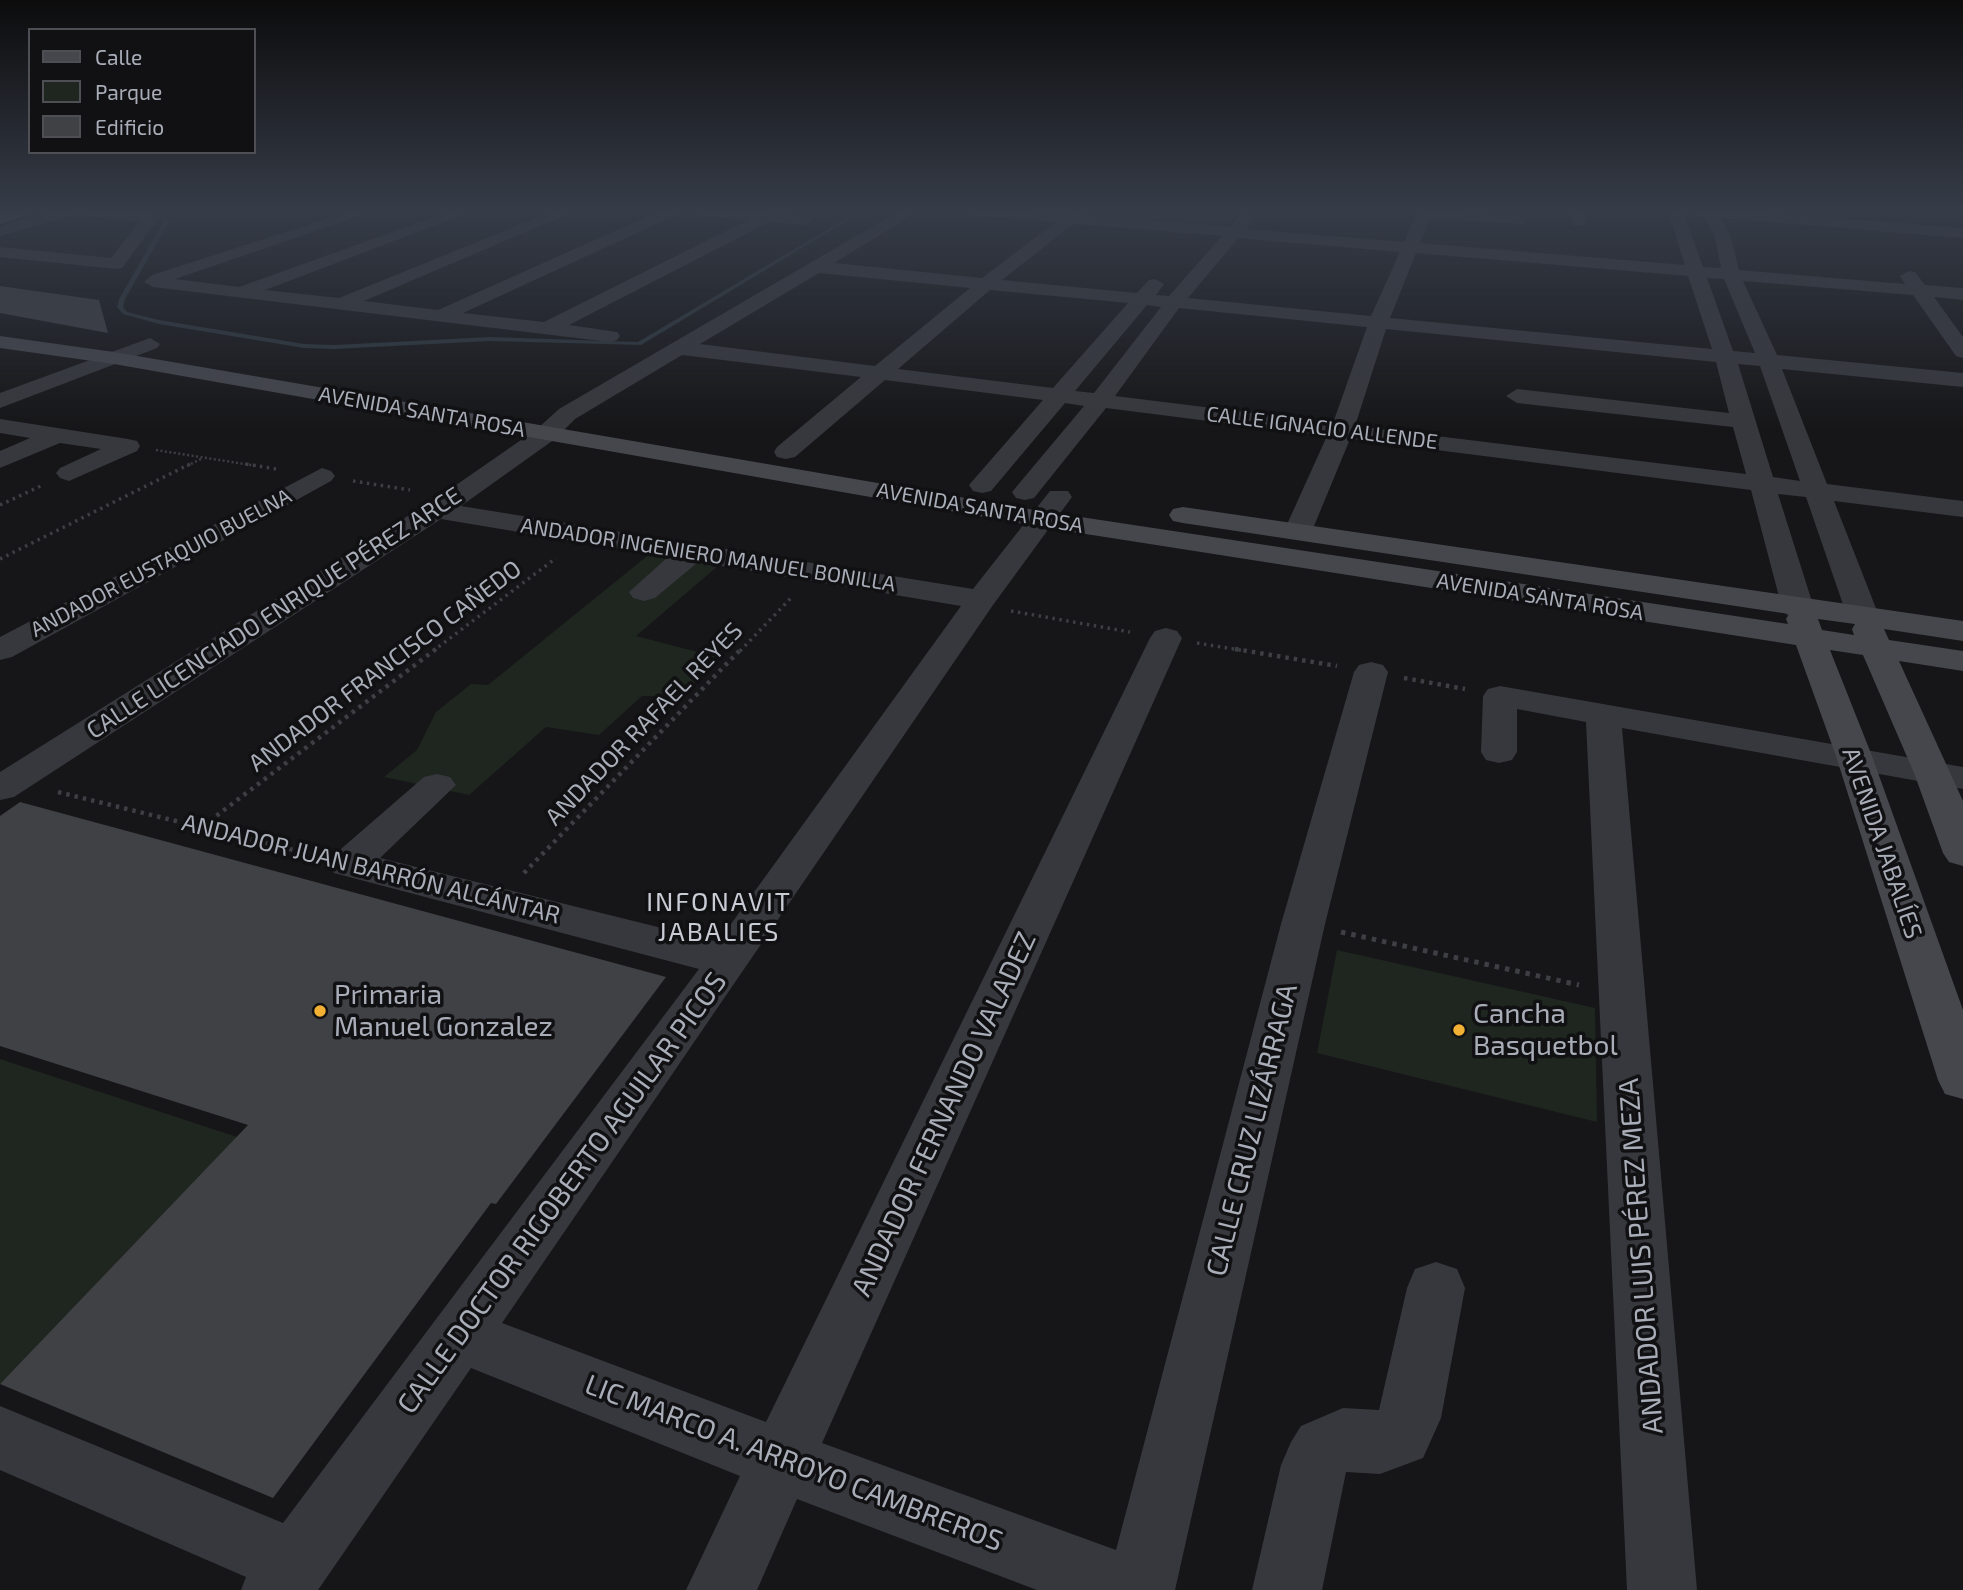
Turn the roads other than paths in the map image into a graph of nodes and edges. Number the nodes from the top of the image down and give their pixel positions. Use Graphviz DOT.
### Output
graph roads {
  1 [pos="168,284"];
  2 [pos="263,284"];
  3 [pos="389,284"];
  4 [pos="510,284"];
  5 [pos="634,284"];
  6 [pos="787,284"];
  7 [pos="987,284"];
  8 [pos="989,284"];
  9 [pos="1155,284"];
  10 [pos="1190,284"];
  11 [pos="1394,284"];
  12 [pos="1696,284"];
  13 [pos="1736,284"];
  14 [pos="1842,284"];
  15 [pos="1915,284"];
  16 [pos="1919,290"];
  17 [pos="236,294"];
  18 [pos="1963,294"];
  19 [pos="1141,299"];
  20 [pos="1174,302"];
  21 [pos="339,305"];
  22 [pos="438,317"];
  23 [pos="1378,323"];
  24 [pos="0,325"];
  25 [pos="546,329"];
  26 [pos="610,336"];
  27 [pos="0,342"];
  28 [pos="150,344"];
  29 [pos="680,348"];
  30 [pos="1963,352"];
  31 [pos="1725,357"];
  32 [pos="114,358"];
  33 [pos="1769,362"];
  34 [pos="882,374"];
  35 [pos="1963,380"];
  36 [pos="1060,396"];
  37 [pos="1517,396"];
  38 [pos="0,401"];
  39 [pos="1100,401"];
  40 [pos="1742,421"];
  41 [pos="557,424"];
  42 [pos="0,426"];
  43 [pos="1342,430"];
  44 [pos="57,435"];
  45 [pos="786,452"];
  46 [pos="0,460"];
  47 [pos="69,473"];
  48 [pos="321,476"];
  49 [pos="1762,483"];
  50 [pos="982,485"];
  51 [pos="1817,491"];
  52 [pos="1041,503"];
  53 [pos="1112,505"];
  54 [pos="1963,509"];
  55 [pos="435,510"];
  56 [pos="1152,510"];
  57 [pos="1298,531"];
  58 [pos="693,551"];
  59 [pos="644,592"];
  60 [pos="981,600"];
  61 [pos="1804,623"];
  62 [pos="1963,631"];
  63 [pos="1869,632"];
  64 [pos="1166,638"];
  65 [pos="0,649"];
  66 [pos="1963,661"];
  67 [pos="1371,672"];
  68 [pos="1603,713"];
  69 [pos="1499,752"];
  70 [pos="1854,757"];
  71 [pos="1948,776"];
  72 [pos="6,785"];
  73 [pos="437,785"];
  74 [pos="1963,853"];
  75 [pos="729,961"];
  76 [pos="1963,1080"];
  77 [pos="1436,1287"];
  78 [pos="460,1335"];
  79 [pos="0,1438"];
  80 [pos="783,1461"];
  81 [pos="285,1577"];
  82 [pos="721,1590"];
  83 [pos="1129,1590"];
  84 [pos="1140,1590"];
  85 [pos="1287,1590"];
  86 [pos="1662,1590"];
  1 -- 17 [label="street"];
  2 -- 17 [label="street"];
  3 -- 21 [label="street"];
  4 -- 22 [label="street"];
  5 -- 25 [label="street"];
  6 -- 29 [label="street, CALLE LICENCIADO ENRIQUE PÉREZ ARCE"];
  7 -- 34 [label="street"];
  8 -- 19 [label="street"];
  9 -- 19 [label="street"];
  10 -- 20 [label="street, CALLE DOCTOR RIGOBERTO AGUILAR PICOS"];
  11 -- 23 [label="street"];
  12 -- 31 [label="street"];
  13 -- 33 [label="street"];
  14 -- 16 [label="street"];
  15 -- 16 [label="street"];
  16 -- 18 [label="street"];
  16 -- 30 [label="street"];
  17 -- 21 [label="street"];
  19 -- 20 [label="street"];
  19 -- 36 [label="street"];
  20 -- 23 [label="street"];
  20 -- 39 [label="street, CALLE DOCTOR RIGOBERTO AGUILAR PICOS"];
  21 -- 22 [label="street"];
  22 -- 25 [label="street"];
  23 -- 31 [label="street"];
  23 -- 43 [label="street"];
  24 -- 28 [label="main road, AVENIDA SANTA ROSA"];
  25 -- 26 [label="street"];
  27 -- 32 [label="main road, AVENIDA SANTA ROSA"];
  28 -- 32 [label="street"];
  28 -- 41 [label="main road, AVENIDA SANTA ROSA"];
  29 -- 34 [label="street, CALLE IGNACIO ALLENDE"];
  29 -- 41 [label="street, CALLE LICENCIADO ENRIQUE PÉREZ ARCE"];
  31 -- 33 [label="street"];
  31 -- 40 [label="street"];
  32 -- 38 [label="street"];
  32 -- 41 [label="main road, AVENIDA SANTA ROSA"];
  33 -- 35 [label="street"];
  33 -- 51 [label="street"];
  34 -- 36 [label="street, CALLE IGNACIO ALLENDE"];
  34 -- 45 [label="street"];
  36 -- 39 [label="street, CALLE IGNACIO ALLENDE"];
  36 -- 50 [label="street"];
  37 -- 40 [label="street"];
  39 -- 43 [label="street, CALLE IGNACIO ALLENDE"];
  39 -- 52 [label="street, CALLE DOCTOR RIGOBERTO AGUILAR PICOS"];
  40 -- 49 [label="street"];
  41 -- 45 [label="main road, AVENIDA SANTA ROSA"];
  41 -- 52 [label="main road, AVENIDA SANTA ROSA"];
  41 -- 55 [label="street, CALLE LICENCIADO ENRIQUE PÉREZ ARCE"];
  42 -- 44 [label="street"];
  43 -- 49 [label="street, CALLE IGNACIO ALLENDE"];
  43 -- 57 [label="street"];
  44 -- 46 [label="street"];
  44 -- 47 [label="street"];
  45 -- 50 [label="main road, AVENIDA SANTA ROSA"];
  48 -- 65 [label="street, ANDADOR EUSTAQUIO BUELNA"];
  49 -- 51 [label="street, CALLE IGNACIO ALLENDE"];
  49 -- 61 [label="street"];
  50 -- 52 [label="main road, AVENIDA SANTA ROSA"];
  51 -- 54 [label="street, CALLE IGNACIO ALLENDE"];
  51 -- 63 [label="street"];
  52 -- 53 [label="main road, AVENIDA SANTA ROSA"];
  52 -- 60 [label="street, CALLE DOCTOR RIGOBERTO AGUILAR PICOS"];
  52 -- 61 [label="main road, AVENIDA SANTA ROSA"];
  55 -- 58 [label="street, ANDADOR INGENIERO MANUEL BONILLA"];
  55 -- 72 [label="street, CALLE LICENCIADO ENRIQUE PÉREZ ARCE"];
  56 -- 57 [label="main road, AVENIDA SANTA ROSA"];
  57 -- 61 [label="main road, AVENIDA SANTA ROSA"];
  58 -- 59 [label="street"];
  58 -- 60 [label="street, ANDADOR INGENIERO MANUEL BONILLA"];
  60 -- 75 [label="street, CALLE DOCTOR RIGOBERTO AGUILAR PICOS"];
  61 -- 63 [label="main road, AVENIDA SANTA ROSA"];
  61 -- 70 [label="main road, AVENIDA JABALÍES"];
  62 -- 63 [label="main road, AVENIDA SANTA ROSA"];
  63 -- 66 [label="main road, AVENIDA SANTA ROSA"];
  63 -- 71 [label="main road"];
  64 -- 80 [label="street, ANDADOR FERNANDO VALADEZ"];
  67 -- 84 [label="street, CALLE CRUZ LIZÁRRAGA"];
  68 -- 69 [label="street"];
  68 -- 70 [label="street"];
  68 -- 86 [label="street, ANDADOR LUIS PÉREZ MEZA"];
  70 -- 71 [label="street"];
  70 -- 76 [label="main road, AVENIDA JABALÍES"];
  71 -- 74 [label="main road"];
  73 -- 75 [label="street, ANDADOR JUAN BARRÓN ALCÁNTAR"];
  75 -- 78 [label="street, CALLE DOCTOR RIGOBERTO AGUILAR PICOS"];
  77 -- 85 [label="street"];
  78 -- 80 [label="street, LIC MARCO A. ARROYO CAMBREROS"];
  78 -- 81 [label="street, CALLE DOCTOR RIGOBERTO AGUILAR PICOS"];
  79 -- 81 [label="street"];
  80 -- 82 [label="street, ANDADOR FERNANDO VALADEZ"];
  80 -- 83 [label="street, LIC MARCO A. ARROYO CAMBREROS"];
}
